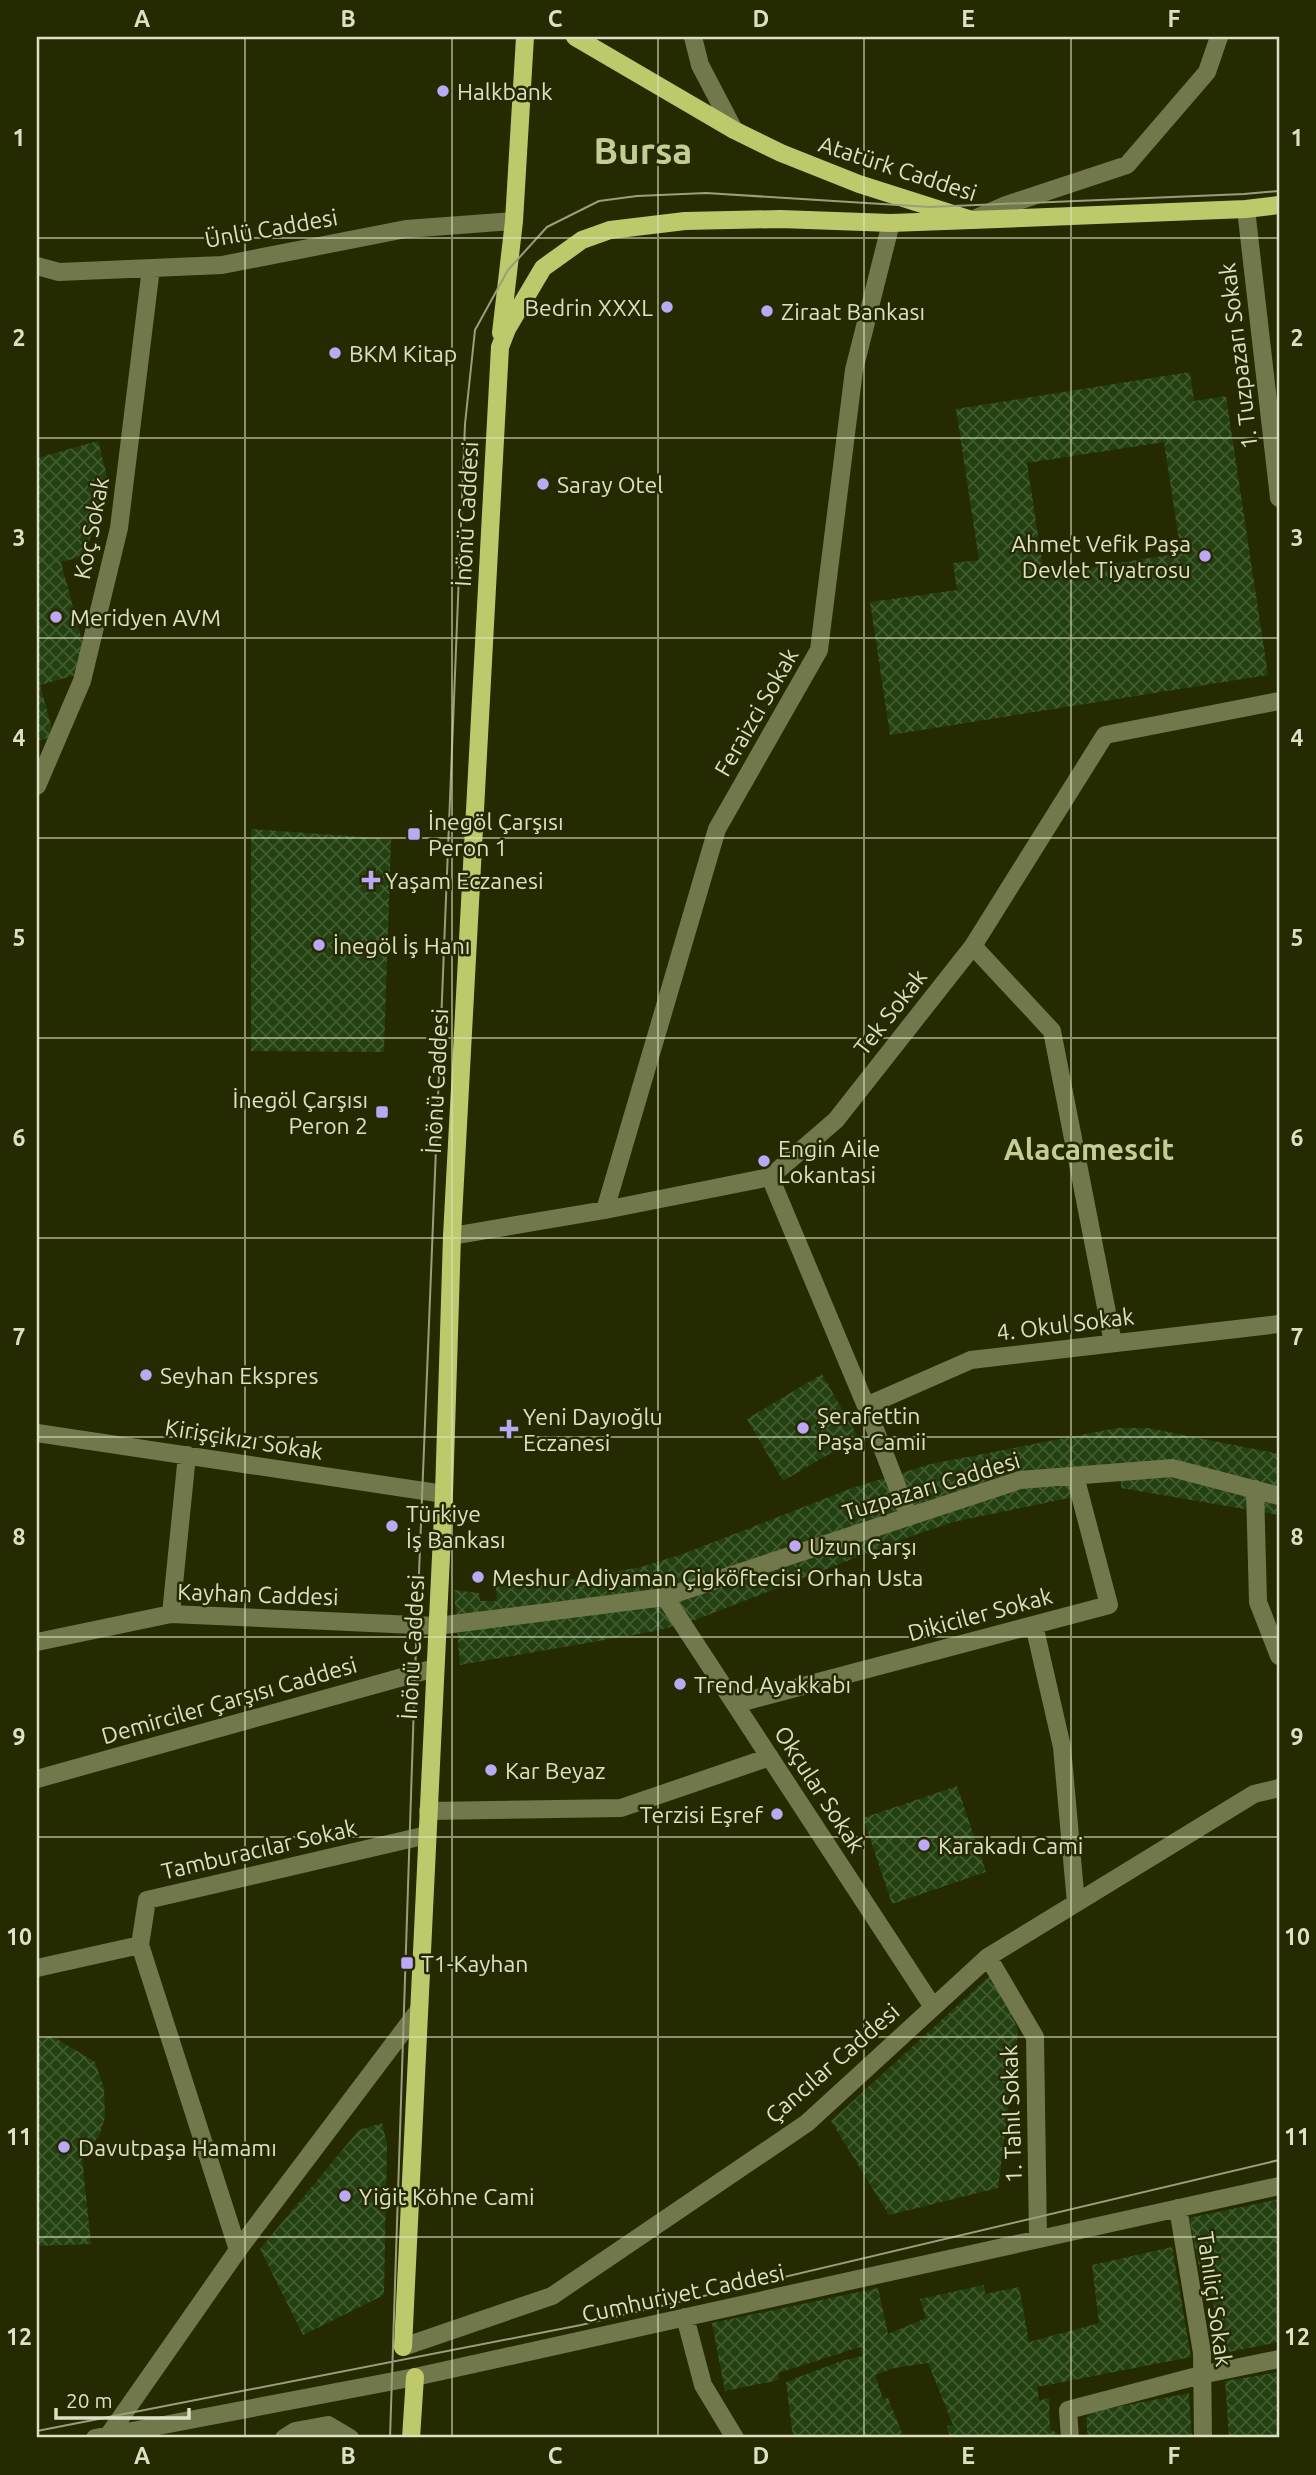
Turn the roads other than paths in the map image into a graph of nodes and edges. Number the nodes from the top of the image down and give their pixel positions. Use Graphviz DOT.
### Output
graph roads {
  1 [pos="525,37"];
  2 [pos="575,37"];
  3 [pos="693,37"];
  4 [pos="1219,37"];
  5 [pos="734,130"];
  6 [pos="1279,205"];
  7 [pos="1245,209"];
  8 [pos="972,220"];
  9 [pos="514,221"];
  10 [pos="891,223"];
  11 [pos="37,266"];
  12 [pos="151,268"];
  13 [pos="500,347"];
  14 [pos="1279,498"];
  15 [pos="1279,701"];
  16 [pos="37,786"];
  17 [pos="973,946"];
  18 [pos="770,1177"];
  19 [pos="605,1210"];
  20 [pos="452,1236"];
  21 [pos="1279,1324"];
  22 [pos="1114,1343"];
  23 [pos="866,1406"];
  24 [pos="37,1433"];
  25 [pos="187,1455"];
  26 [pos="1075,1476"];
  27 [pos="1255,1489"];
  28 [pos="444,1494"];
  29 [pos="1279,1496"];
  30 [pos="909,1517"];
  31 [pos="665,1597"];
  32 [pos="171,1614"];
  33 [pos="1034,1625"];
  34 [pos="437,1626"];
  35 [pos="37,1642"];
  36 [pos="1279,1657"];
  37 [pos="435,1668"];
  38 [pos="735,1704"];
  39 [pos="770,1757"];
  40 [pos="37,1779"];
  41 [pos="1279,1788"];
  42 [pos="428,1811"];
  43 [pos="427,1835"];
  44 [pos="1076,1903"];
  45 [pos="140,1945"];
  46 [pos="988,1957"];
  47 [pos="37,1968"];
  48 [pos="933,2007"];
  49 [pos="419,2010"];
  50 [pos="1279,2186"];
  51 [pos="1178,2208"];
  52 [pos="1038,2239"];
  53 [pos="238,2250"];
  54 [pos="685,2317"];
  55 [pos="403,2347"];
  56 [pos="1279,2359"];
  57 [pos="1201,2375"];
  58 [pos="415,2377"];
  59 [pos="102,2437"];
  60 [pos="284,2438"];
  61 [pos="351,2438"];
  62 [pos="411,2438"];
  63 [pos="736,2438"];
  64 [pos="1070,2438"];
  65 [pos="1203,2438"];
  1 -- 9 [label="main road"];
  2 -- 5 [label="main road, Atatürk Caddesi"];
  3 -- 5 [label="street"];
  4 -- 8 [label="street"];
  5 -- 8 [label="main road, Atatürk Caddesi"];
  6 -- 7 [label="main road, Atatürk Caddesi"];
  7 -- 8 [label="main road, Atatürk Caddesi"];
  7 -- 14 [label="street, 1. Tuzpazarı Sokak"];
  8 -- 10 [label="main road, İnönü Caddesi"];
  9 -- 12 [label="street, Ünlü Caddesi"];
  9 -- 13 [label="main road"];
  10 -- 13 [label="main road, İnönü Caddesi"];
  10 -- 19 [label="street, Feraizci Sokak"];
  11 -- 12 [label="street, Ünlü Caddesi"];
  12 -- 16 [label="street, Koç Sokak"];
  13 -- 20 [label="main road, İnönü Caddesi"];
  15 -- 17 [label="street, Tek Sokak"];
  17 -- 18 [label="street, Tek Sokak"];
  17 -- 22 [label="street"];
  18 -- 19 [label="street, Tek Sokak"];
  18 -- 23 [label="street"];
  19 -- 20 [label="street, Tek Sokak"];
  20 -- 28 [label="main road, İnönü Caddesi"];
  21 -- 22 [label="street, 4. Okul Sokak"];
  22 -- 23 [label="street, 4. Okul Sokak"];
  23 -- 30 [label="street"];
  24 -- 25 [label="street, Kirişçikızı Sokak"];
  25 -- 28 [label="street, Kirişçikızı Sokak"];
  25 -- 32 [label="street"];
  26 -- 27 [label="street, Tuzpazarı Caddesi"];
  26 -- 30 [label="street, Tuzpazarı Caddesi"];
  26 -- 33 [label="street, Dikiciler Sokak"];
  27 -- 29 [label="street, Tuzpazarı Caddesi"];
  27 -- 36 [label="street"];
  28 -- 34 [label="main road, İnönü Caddesi"];
  30 -- 31 [label="street, Tuzpazarı Caddesi"];
  31 -- 34 [label="street, Tuzpazarı Caddesi"];
  31 -- 38 [label="street, Okçular Sokak"];
  32 -- 34 [label="street, Kayhan Caddesi"];
  32 -- 35 [label="street, Kayhan Caddesi"];
  33 -- 38 [label="street, Dikiciler Sokak"];
  33 -- 44 [label="street"];
  34 -- 37 [label="main road, İnönü Caddesi"];
  37 -- 40 [label="street, Demirciler Çarşısı Caddesi"];
  37 -- 42 [label="main road, İnönü Caddesi"];
  38 -- 39 [label="street, Okçular Sokak"];
  39 -- 42 [label="street"];
  39 -- 48 [label="street, Okçular Sokak"];
  41 -- 44 [label="street, Çancılar Caddesi"];
  42 -- 43 [label="main road, İnönü Caddesi"];
  43 -- 45 [label="street, Tamburacılar Sokak"];
  43 -- 49 [label="main road, İnönü Caddesi"];
  44 -- 46 [label="street, Çancılar Caddesi"];
  45 -- 47 [label="street"];
  45 -- 53 [label="street"];
  46 -- 48 [label="street, Çancılar Caddesi"];
  46 -- 52 [label="street, 1. Tahıl Sokak"];
  48 -- 55 [label="street, Çancılar Caddesi"];
  49 -- 53 [label="street"];
  49 -- 55 [label="main road, İnönü Caddesi"];
  50 -- 51 [label="street, Cumhuriyet Caddesi"];
  51 -- 52 [label="street, Cumhuriyet Caddesi"];
  51 -- 57 [label="street, Tahıliçi Sokak"];
  52 -- 54 [label="street, Cumhuriyet Caddesi"];
  53 -- 59 [label="street"];
  54 -- 58 [label="street, Cumhuriyet Caddesi"];
  54 -- 63 [label="street"];
  56 -- 57 [label="street"];
  57 -- 64 [label="street"];
  57 -- 65 [label="street, Tahıliçi Sokak"];
  58 -- 59 [label="street, Cumhuriyet Caddesi"];
  58 -- 62 [label="main road"];
  60 -- 61 [label="street"];
}
